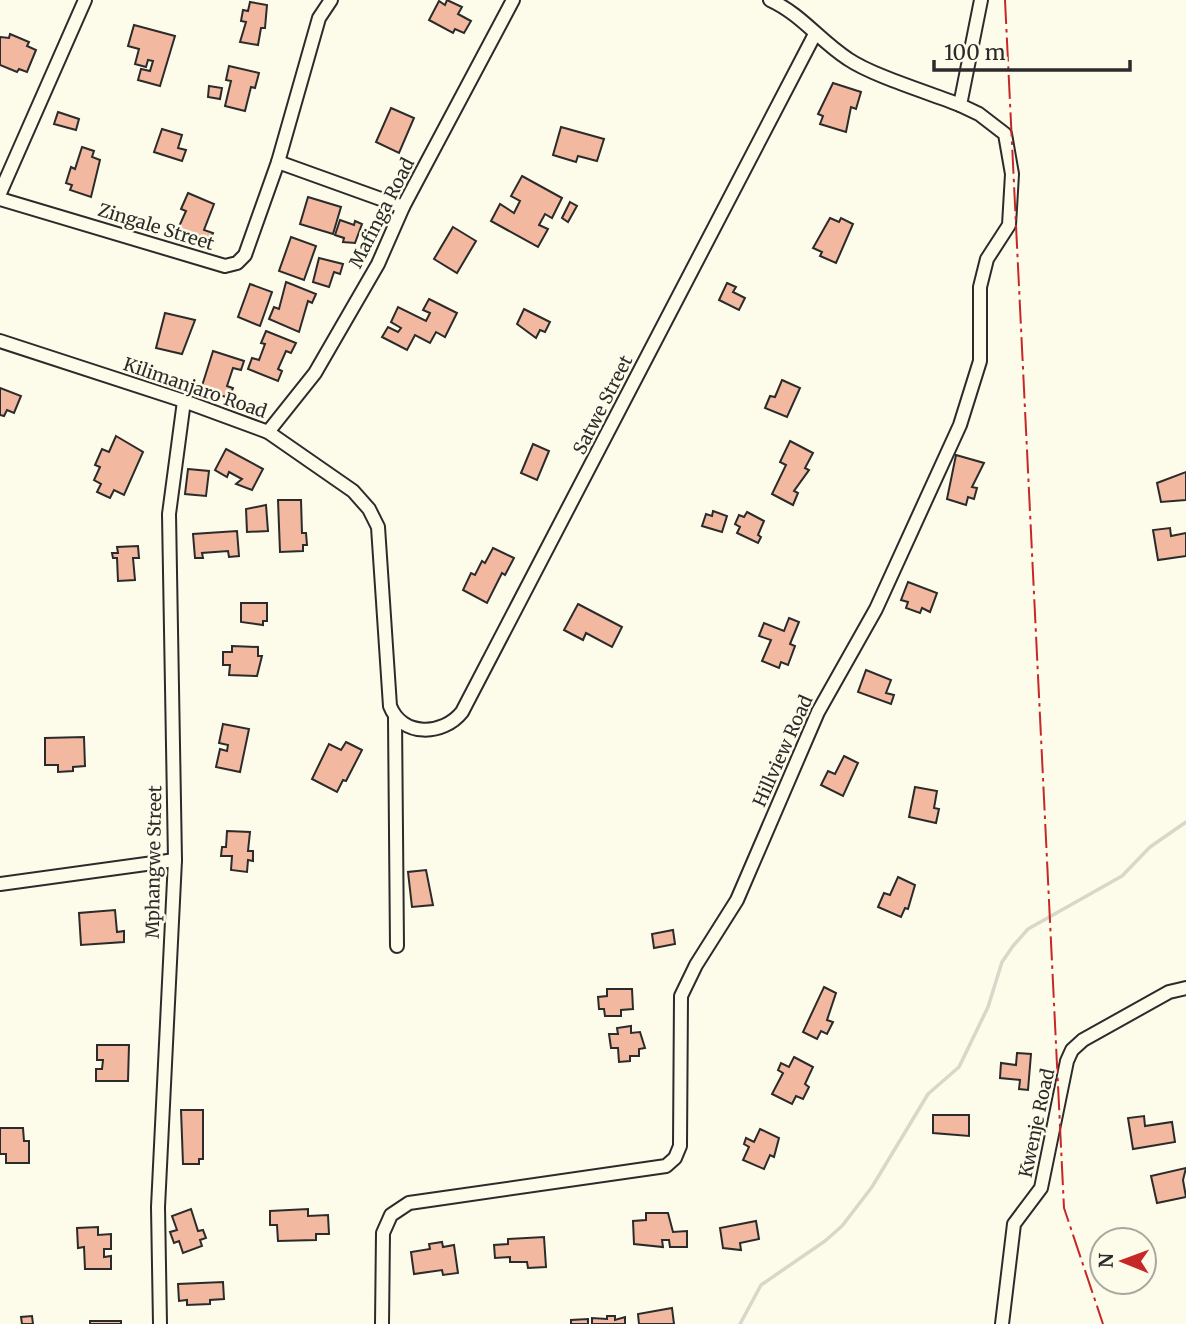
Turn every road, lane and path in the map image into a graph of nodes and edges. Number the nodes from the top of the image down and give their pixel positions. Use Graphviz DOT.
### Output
graph roads {
  1 [pos="85,0"];
  2 [pos="331,0"];
  3 [pos="513,0"];
  4 [pos="770,0"];
  5 [pos="981,0"];
  6 [pos="815,34"];
  7 [pos="960,105"];
  8 [pos="278,162"];
  9 [pos="0,192"];
  10 [pos="0,199"];
  11 [pos="403,207"];
  12 [pos="0,341"];
  13 [pos="184,401"];
  14 [pos="268,432"];
  15 [pos="392,712"];
  16 [pos="175,860"];
  17 [pos="0,884"];
  18 [pos="397,946"];
  19 [pos="1186,988"];
  20 [pos="160,1324"];
  21 [pos="382,1324"];
  22 [pos="1002,1324"];
  1 -- 9 [label="street"];
  2 -- 8 [label="street, Zingale Street"];
  3 -- 11 [label="street, Mafinga Road"];
  4 -- 6 [label="street"];
  5 -- 7 [label="street"];
  6 -- 7 [label="street"];
  6 -- 15 [label="street, Satwe Street"];
  7 -- 21 [label="street, Hillview Road"];
  8 -- 10 [label="street, Zingale Street"];
  8 -- 11 [label="street"];
  11 -- 14 [label="street, Mafinga Road"];
  12 -- 13 [label="street, Kilimanjaro Road"];
  13 -- 14 [label="street, Kilimanjaro Road"];
  13 -- 16 [label="street, Mphangwe Street"];
  14 -- 15 [label="street, Kilimanjaro Road"];
  15 -- 18 [label="street, Kilimanjaro Road"];
  16 -- 17 [label="street"];
  16 -- 20 [label="street, Mphangwe Street"];
  19 -- 22 [label="street, Kwenje Road"];
}
